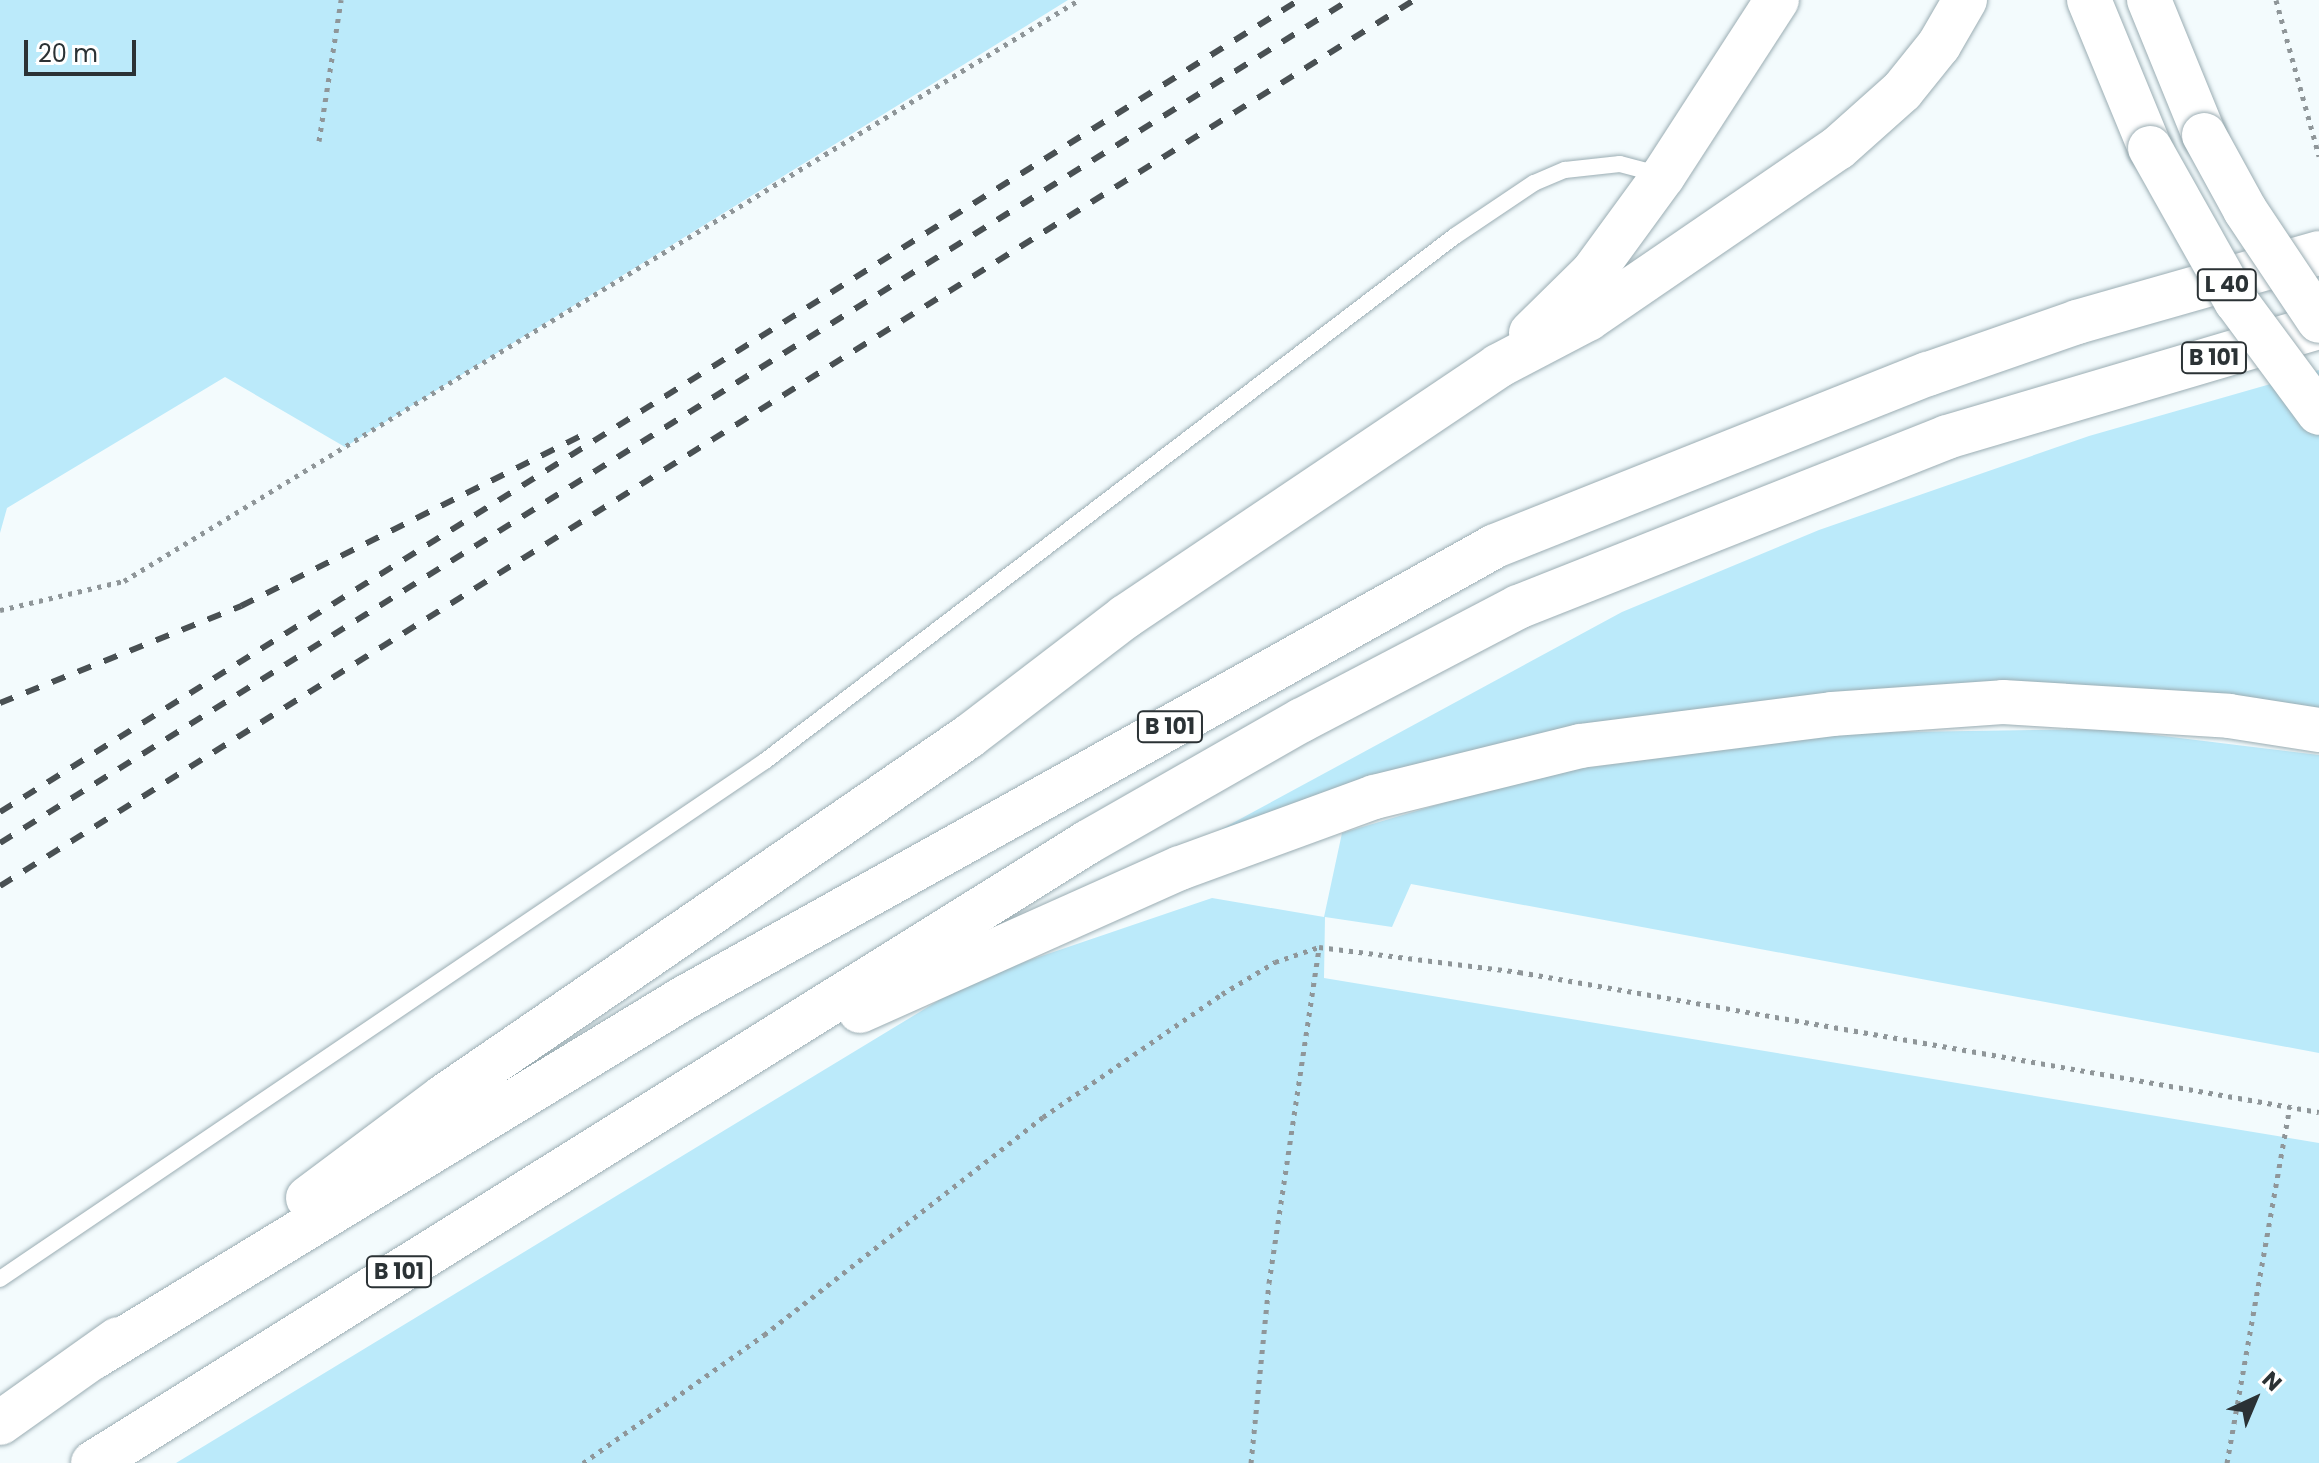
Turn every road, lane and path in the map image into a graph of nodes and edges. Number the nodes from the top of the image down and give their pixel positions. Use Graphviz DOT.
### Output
graph roads {
  1 [pos="341,0"];
  2 [pos="1079,0"];
  3 [pos="1777,0"];
  4 [pos="1965,0"];
  5 [pos="2089,0"];
  6 [pos="2149,0"];
  7 [pos="2276,0"];
  8 [pos="319,141"];
  9 [pos="2319,156"];
  10 [pos="1663,176"];
  11 [pos="2319,253"];
  12 [pos="2319,321"];
  13 [pos="2319,327"];
  14 [pos="1498,366"];
  15 [pos="2319,413"];
  16 [pos="0,610"];
  17 [pos="2319,730"];
  18 [pos="1319,947"];
  19 [pos="705,1081"];
  20 [pos="2290,1107"];
  21 [pos="2319,1112"];
  22 [pos="0,1279"];
  23 [pos="94,1357"];
  24 [pos="0,1423"];
  25 [pos="93,1463"];
  26 [pos="583,1463"];
  27 [pos="1251,1463"];
  28 [pos="2227,1463"];
  1 -- 8 [label="path"];
  2 -- 16 [label="path"];
  3 -- 10 [label="main road"];
  4 -- 14 [label="main road"];
  5 -- 15 [label="main road, L 40, bridge"];
  6 -- 12 [label="main road, bridge"];
  7 -- 9 [label="path"];
  10 -- 14 [label="main road"];
  10 -- 22 [label="lane"];
  11 -- 23 [label="main road, B 101"];
  13 -- 19 [label="main road, B 101"];
  14 -- 23 [label="main road"];
  17 -- 19 [label="main road"];
  18 -- 20 [label="path"];
  18 -- 26 [label="path"];
  18 -- 27 [label="path"];
  19 -- 25 [label="main road, B 101"];
  20 -- 21 [label="path"];
  20 -- 28 [label="path"];
  23 -- 24 [label="main road, B 101"];
}
